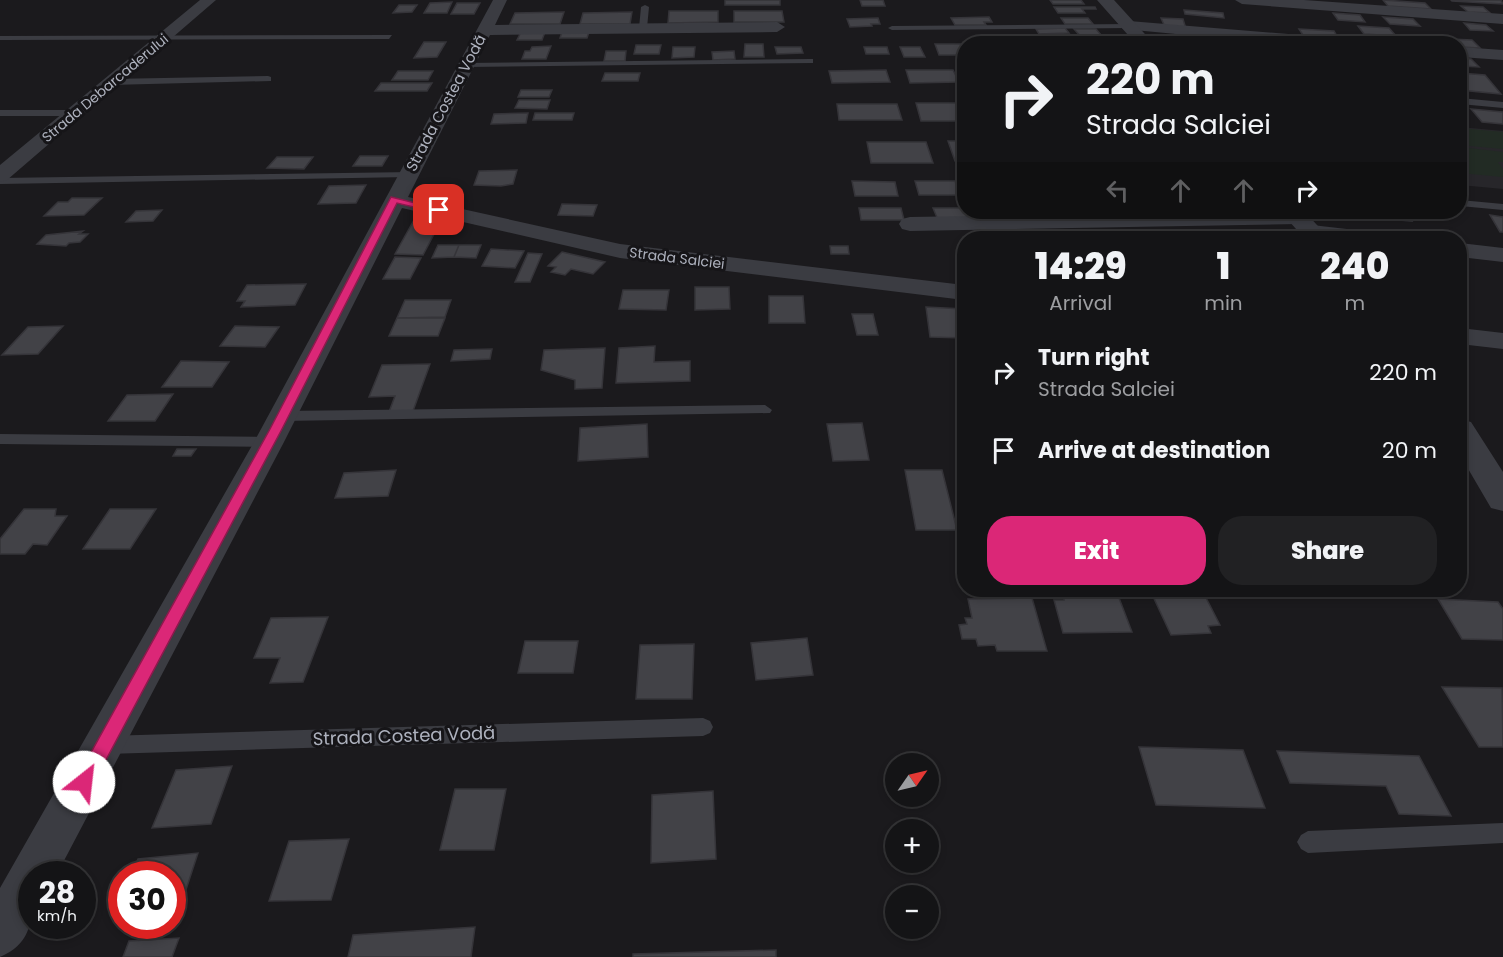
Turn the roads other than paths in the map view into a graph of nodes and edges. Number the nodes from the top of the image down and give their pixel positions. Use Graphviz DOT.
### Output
graph roads {
  1 [pos="209,0"];
  2 [pos="500,0"];
  3 [pos="1106,0"];
  4 [pos="1242,0"];
  5 [pos="645,7"];
  6 [pos="1503,19"];
  7 [pos="1130,26"];
  8 [pos="777,27"];
  9 [pos="643,28"];
  10 [pos="892,28"];
  11 [pos="485,30"];
  12 [pos="1139,36"];
  13 [pos="1252,36"];
  14 [pos="389,37"];
  15 [pos="0,38"];
  16 [pos="165,39"];
  17 [pos="1467,52"];
  18 [pos="1503,55"];
  19 [pos="810,61"];
  20 [pos="466,65"];
  21 [pos="268,79"];
  22 [pos="110,82"];
  23 [pos="1467,102"];
  24 [pos="1503,105"];
  25 [pos="0,113"];
  26 [pos="75,113"];
  27 [pos="409,174"];
  28 [pos="0,179"];
  29 [pos="394,200"];
  30 [pos="1467,204"];
  31 [pos="1503,207"];
  32 [pos="910,224"];
  33 [pos="1304,225"];
  34 [pos="1075,230"];
  35 [pos="1332,231"];
  36 [pos="1467,251"];
  37 [pos="1503,255"];
  38 [pos="957,292"];
  39 [pos="1467,337"];
  40 [pos="1503,341"];
  41 [pos="765,410"];
  42 [pos="276,429"];
  43 [pos="0,440"];
  44 [pos="1467,441"];
  45 [pos="1503,499"];
  46 [pos="703,727"];
  47 [pos="105,745"];
  48 [pos="1503,833"];
  49 [pos="1308,842"];
  50 [pos="40,861"];
  51 [pos="18,900"];
  52 [pos="0,933"];
  1 -- 16 [label="street, Strada Debarcaderului"];
  2 -- 11 [label="street, Strada Costea Vodă"];
  3 -- 7 [label="street"];
  4 -- 6 [label="street"];
  5 -- 9 [label="lane"];
  7 -- 10 [label="lane"];
  7 -- 12 [label="street"];
  7 -- 13 [label="street"];
  8 -- 9 [label="street"];
  9 -- 11 [label="street"];
  11 -- 20 [label="street, Strada Costea Vodă"];
  14 -- 16 [label="lane"];
  15 -- 16 [label="lane"];
  16 -- 22 [label="street, Strada Debarcaderului"];
  17 -- 18 [label="street"];
  19 -- 20 [label="lane"];
  20 -- 27 [label="street, Strada Costea Vodă"];
  21 -- 22 [label="lane"];
  22 -- 26 [label="street, Strada Debarcaderului"];
  23 -- 24 [label="lane"];
  25 -- 26 [label="lane"];
  26 -- 28 [label="street, Strada Debarcaderului"];
  27 -- 28 [label="lane"];
  27 -- 29 [label="street, Strada Costea Vodă"];
  29 -- 38 [label="street, Strada Salciei"];
  29 -- 42 [label="street, Strada Costea Vodă"];
  30 -- 31 [label="lane"];
  32 -- 34 [label="street"];
  33 -- 34 [label="street"];
  33 -- 35 [label="street"];
  36 -- 37 [label="street"];
  39 -- 40 [label="street"];
  41 -- 42 [label="lane"];
  42 -- 43 [label="lane"];
  42 -- 47 [label="street, Strada Costea Vodă"];
  44 -- 45 [label="street"];
  46 -- 47 [label="lane, Strada Costea Vodă"];
  47 -- 50 [label="street, Strada Costea Vodă"];
  48 -- 49 [label="lane"];
  51 -- 52 [label="street, Strada Costea Vodă"];
}
